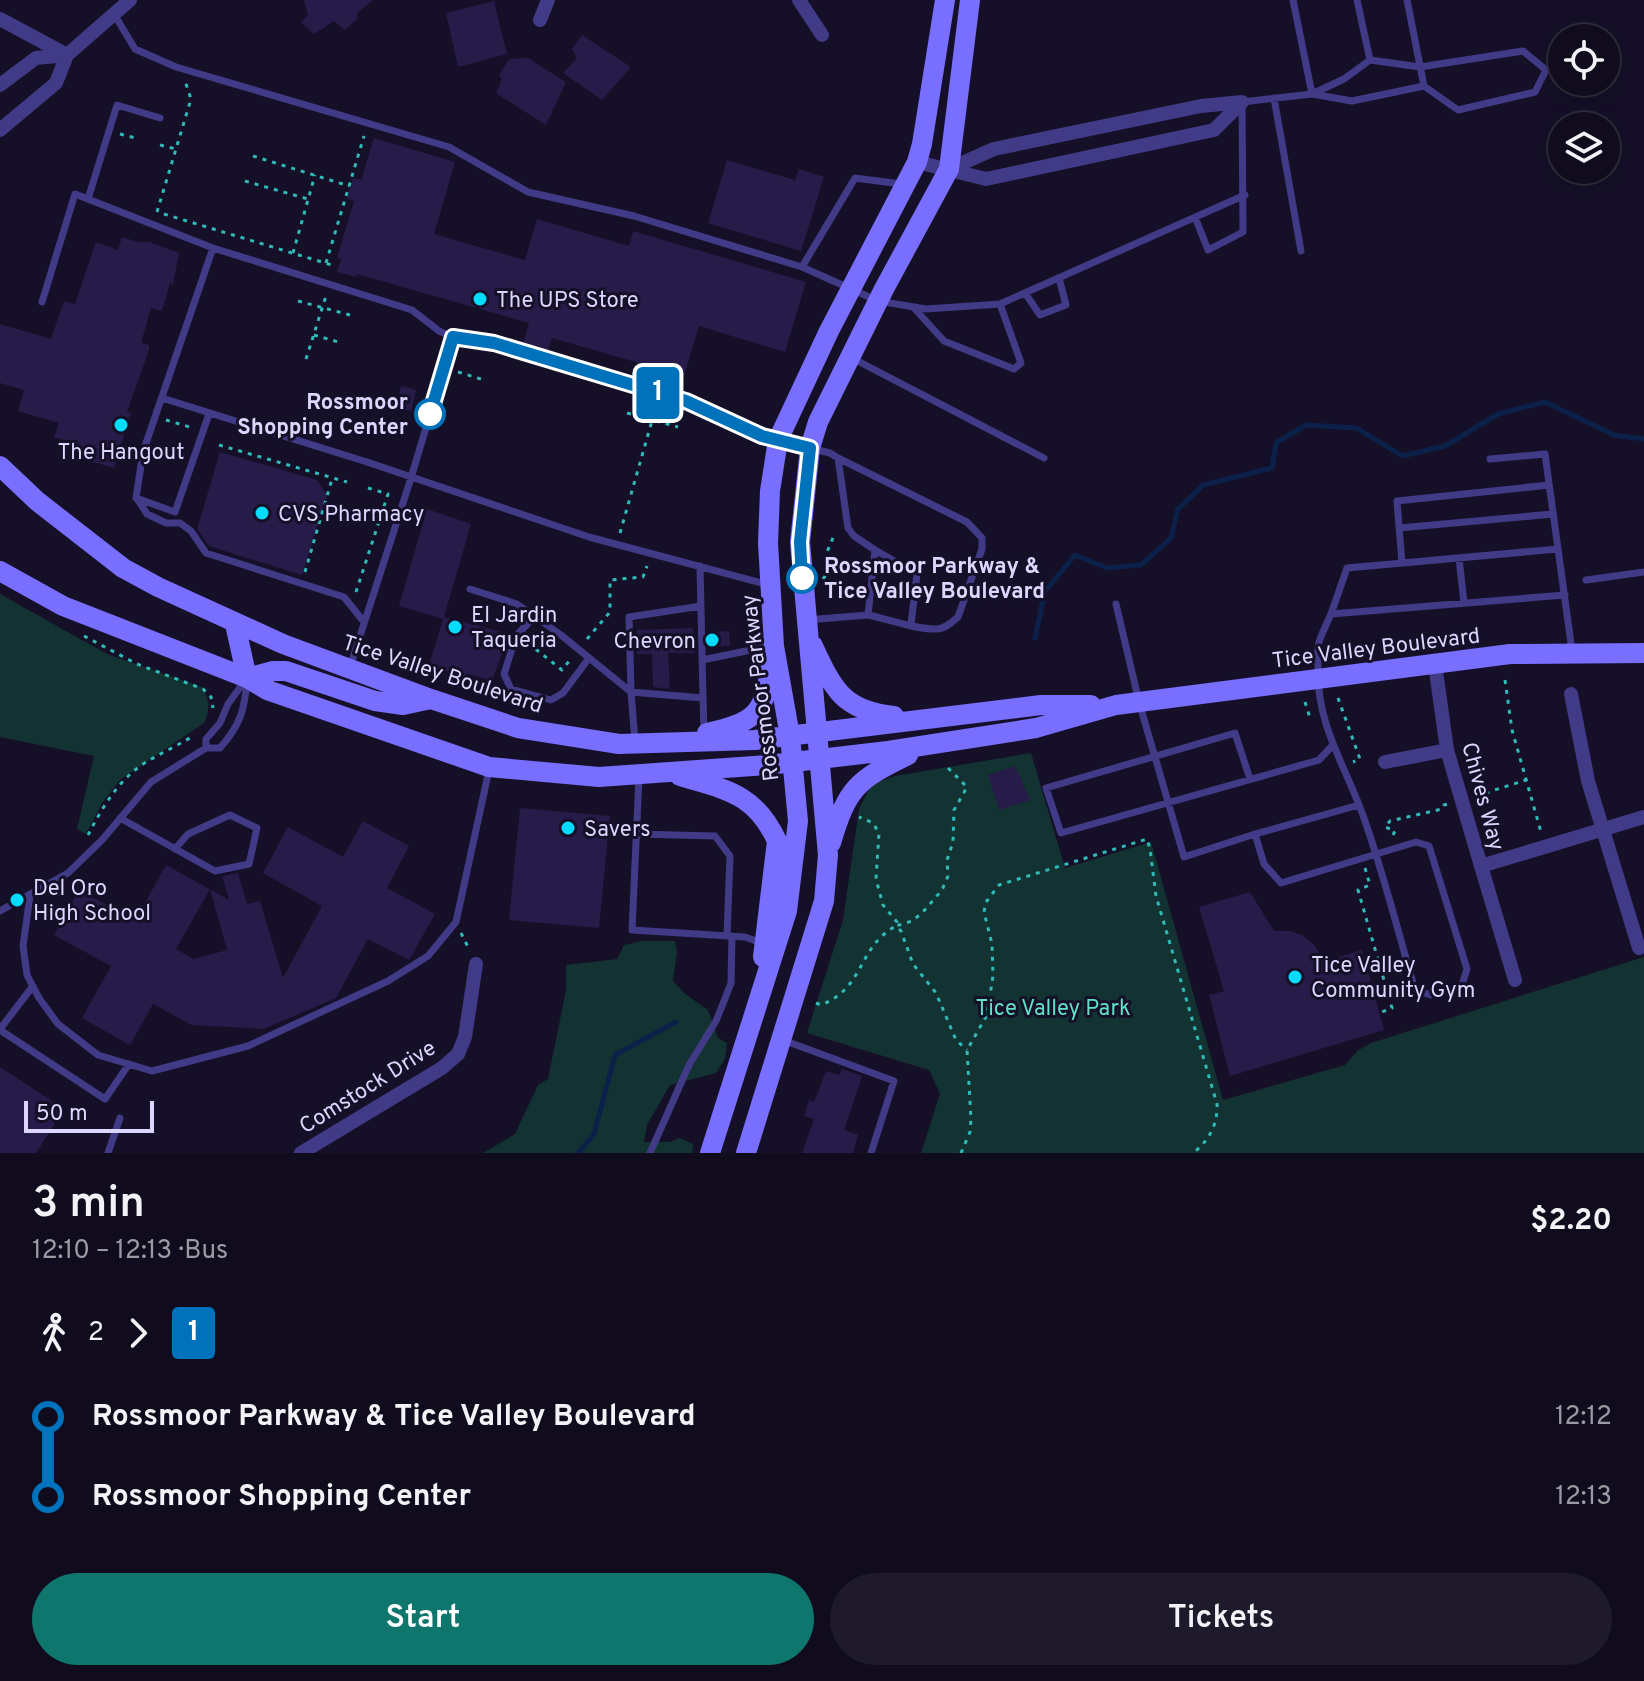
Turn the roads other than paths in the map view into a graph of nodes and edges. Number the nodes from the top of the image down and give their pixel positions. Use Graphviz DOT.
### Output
graph roads {
  1 [pos="130,0"];
  2 [pos="548,0"];
  3 [pos="799,0"];
  4 [pos="945,0"];
  5 [pos="970,0"];
  6 [pos="1293,0"];
  7 [pos="1357,0"];
  8 [pos="1407,0"];
  9 [pos="114,14"];
  10 [pos="0,19"];
  11 [pos="540,20"];
  12 [pos="822,35"];
  13 [pos="67,55"];
  14 [pos="1370,60"];
  15 [pos="1420,67"];
  16 [pos="0,85"];
  17 [pos="1424,86"];
  18 [pos="1312,94"];
  19 [pos="1274,98"];
  20 [pos="1242,102"];
  21 [pos="160,118"];
  22 [pos="0,130"];
  23 [pos="917,162"];
  24 [pos="949,169"];
  25 [pos="905,184"];
  26 [pos="1245,195"];
  27 [pos="88,199"];
  28 [pos="1195,217"];
  29 [pos="213,248"];
  30 [pos="1301,251"];
  31 [pos="802,267"];
  32 [pos="1059,278"];
  33 [pos="850,289"];
  34 [pos="1025,293"];
  35 [pos="878,301"];
  36 [pos="42,302"];
  37 [pos="1000,304"];
  38 [pos="912,307"];
  39 [pos="453,337"];
  40 [pos="850,357"];
  41 [pos="162,398"];
  42 [pos="209,414"];
  43 [pos="778,440"];
  44 [pos="810,448"];
  45 [pos="838,458"];
  46 [pos="1044,458"];
  47 [pos="1490,459"];
  48 [pos="0,466"];
  49 [pos="411,478"];
  50 [pos="1549,485"];
  51 [pos="136,498"];
  52 [pos="1553,514"];
  53 [pos="1399,528"];
  54 [pos="1558,549"];
  55 [pos="875,550"];
  56 [pos="1459,558"];
  57 [pos="1402,563"];
  58 [pos="700,566"];
  59 [pos="0,571"];
  60 [pos="1644,572"];
  61 [pos="1586,580"];
  62 [pos="771,585"];
  63 [pos="470,589"];
  64 [pos="1565,595"];
  65 [pos="1464,603"];
  66 [pos="1116,604"];
  67 [pos="701,606"];
  68 [pos="1331,614"];
  69 [pos="868,615"];
  70 [pos="535,616"];
  71 [pos="364,622"];
  72 [pos="235,624"];
  73 [pos="911,624"];
  74 [pos="806,627"];
  75 [pos="774,646"];
  76 [pos="1572,653"];
  77 [pos="1644,653"];
  78 [pos="589,658"];
  79 [pos="702,660"];
  80 [pos="1435,664"];
  81 [pos="349,669"];
  82 [pos="1317,677"];
  83 [pos="247,678"];
  84 [pos="631,692"];
  85 [pos="1571,694"];
  86 [pos="703,698"];
  87 [pos="431,699"];
  88 [pos="1139,702"];
  89 [pos="1116,705"];
  90 [pos="930,719"];
  91 [pos="704,733"];
  92 [pos="816,733"];
  93 [pos="790,736"];
  94 [pos="668,743"];
  95 [pos="635,744"];
  96 [pos="928,745"];
  97 [pos="1332,746"];
  98 [pos="206,748"];
  99 [pos="1447,750"];
  100 [pos="1155,757"];
  101 [pos="818,759"];
  102 [pos="793,762"];
  103 [pos="1385,762"];
  104 [pos="489,767"];
  105 [pos="668,773"];
  106 [pos="639,775"];
  107 [pos="1250,779"];
  108 [pos="1168,802"];
  109 [pos="1359,805"];
  110 [pos="1644,817"];
  111 [pos="120,818"];
  112 [pos="1603,829"];
  113 [pos="636,834"];
  114 [pos="1255,834"];
  115 [pos="175,849"];
  116 [pos="828,855"];
  117 [pos="1376,856"];
  118 [pos="1481,866"];
  119 [pos="30,896"];
  120 [pos="0,911"];
  121 [pos="729,936"];
  122 [pos="770,946"];
  123 [pos="1639,948"];
  124 [pos="476,964"];
  125 [pos="1515,980"];
  126 [pos="33,986"];
  127 [pos="0,1030"];
  128 [pos="781,1040"];
  129 [pos="129,1064"];
  130 [pos="120,1118"];
  131 [pos="108,1153"];
  132 [pos="301,1153"];
  133 [pos="650,1153"];
  134 [pos="710,1153"];
  135 [pos="746,1153"];
  136 [pos="871,1153"];
  1 -- 9 [label="street"];
  2 -- 11 [label="street"];
  3 -- 12 [label="street"];
  4 -- 23 [label="street, Rossmoor Parkway"];
  5 -- 24 [label="street"];
  6 -- 18 [label="lane"];
  7 -- 14 [label="lane"];
  8 -- 15 [label="lane"];
  9 -- 13 [label="street"];
  9 -- 31 [label="lane"];
  10 -- 13 [label="street"];
  13 -- 16 [label="street"];
  13 -- 22 [label="street"];
  14 -- 15 [label="lane"];
  14 -- 18 [label="lane"];
  15 -- 17 [label="lane"];
  15 -- 17 [label="lane"];
  17 -- 18 [label="lane"];
  18 -- 19 [label="lane"];
  19 -- 20 [label="lane"];
  19 -- 30 [label="lane"];
  20 -- 24 [label="street"];
  20 -- 24 [label="street"];
  20 -- 26 [label="lane"];
  21 -- 27 [label="lane"];
  23 -- 24 [label="street"];
  23 -- 25 [label="street, Rossmoor Parkway"];
  24 -- 35 [label="street"];
  25 -- 31 [label="lane"];
  25 -- 33 [label="street, Rossmoor Parkway"];
  26 -- 28 [label="lane"];
  26 -- 28 [label="lane"];
  27 -- 29 [label="lane"];
  27 -- 36 [label="lane"];
  28 -- 32 [label="lane"];
  29 -- 39 [label="lane"];
  29 -- 41 [label="lane"];
  31 -- 33 [label="lane"];
  32 -- 34 [label="lane"];
  32 -- 34 [label="lane"];
  33 -- 35 [label="lane"];
  33 -- 43 [label="street, Rossmoor Parkway"];
  34 -- 37 [label="lane"];
  35 -- 38 [label="lane"];
  35 -- 40 [label="street"];
  37 -- 38 [label="lane"];
  37 -- 38 [label="lane"];
  39 -- 43 [label="lane"];
  39 -- 49 [label="lane"];
  40 -- 44 [label="street"];
  40 -- 46 [label="lane"];
  41 -- 42 [label="lane"];
  41 -- 51 [label="lane"];
  42 -- 49 [label="lane"];
  42 -- 51 [label="lane"];
  43 -- 44 [label="lane"];
  43 -- 62 [label="street, Rossmoor Parkway"];
  44 -- 45 [label="lane"];
  44 -- 74 [label="street"];
  45 -- 55 [label="lane"];
  45 -- 73 [label="lane"];
  47 -- 50 [label="lane"];
  48 -- 72 [label="street, Tice Valley Boulevard"];
  49 -- 58 [label="lane"];
  49 -- 71 [label="lane"];
  50 -- 52 [label="lane"];
  50 -- 53 [label="lane"];
  51 -- 71 [label="lane"];
  52 -- 53 [label="lane"];
  52 -- 54 [label="lane"];
  53 -- 57 [label="lane"];
  54 -- 56 [label="lane"];
  54 -- 64 [label="lane"];
  55 -- 69 [label="lane"];
  55 -- 73 [label="lane"];
  56 -- 57 [label="lane"];
  56 -- 65 [label="lane"];
  57 -- 68 [label="lane"];
  58 -- 62 [label="lane"];
  58 -- 67 [label="lane"];
  59 -- 83 [label="street, Tice Valley Boulevard"];
  60 -- 61 [label="lane"];
  62 -- 75 [label="street, Rossmoor Parkway"];
  63 -- 70 [label="lane"];
  64 -- 65 [label="lane"];
  64 -- 76 [label="lane"];
  65 -- 68 [label="lane"];
  66 -- 88 [label="lane"];
  67 -- 79 [label="lane"];
  67 -- 84 [label="lane"];
  68 -- 82 [label="lane"];
  69 -- 73 [label="lane"];
  69 -- 74 [label="lane"];
  70 -- 78 [label="lane"];
  70 -- 78 [label="lane"];
  71 -- 81 [label="lane"];
  72 -- 81 [label="street, Tice Valley Boulevard"];
  72 -- 83 [label="street"];
  74 -- 90 [label="street"];
  74 -- 92 [label="street"];
  75 -- 79 [label="lane"];
  75 -- 91 [label="street"];
  75 -- 93 [label="street, Rossmoor Parkway"];
  76 -- 77 [label="street, Tice Valley Boulevard"];
  76 -- 80 [label="street, Tice Valley Boulevard"];
  78 -- 84 [label="lane"];
  79 -- 86 [label="lane"];
  80 -- 82 [label="street, Tice Valley Boulevard"];
  80 -- 99 [label="street, Chives Way"];
  81 -- 87 [label="street, Tice Valley Boulevard"];
  82 -- 88 [label="street, Tice Valley Boulevard"];
  82 -- 97 [label="lane"];
  83 -- 87 [label="street"];
  83 -- 98 [label="lane"];
  83 -- 98 [label="lane"];
  83 -- 104 [label="street, Tice Valley Boulevard"];
  84 -- 86 [label="lane"];
  84 -- 95 [label="lane"];
  85 -- 112 [label="street"];
  86 -- 91 [label="lane"];
  87 -- 95 [label="street, Tice Valley Boulevard"];
  88 -- 89 [label="street, Tice Valley Boulevard"];
  88 -- 100 [label="lane"];
  89 -- 90 [label="street, Tice Valley Boulevard"];
  89 -- 96 [label="street, Tice Valley Boulevard"];
  90 -- 92 [label="street, Tice Valley Boulevard"];
  91 -- 94 [label="street"];
  92 -- 93 [label="street, Tice Valley Boulevard"];
  92 -- 101 [label="street"];
  93 -- 94 [label="street, Tice Valley Boulevard"];
  93 -- 102 [label="street, Rossmoor Parkway"];
  94 -- 95 [label="street, Tice Valley Boulevard"];
  96 -- 101 [label="street, Tice Valley Boulevard"];
  96 -- 116 [label="street"];
  97 -- 107 [label="lane"];
  97 -- 109 [label="lane"];
  98 -- 111 [label="lane"];
  99 -- 103 [label="street"];
  99 -- 118 [label="street, Chives Way"];
  100 -- 107 [label="lane"];
  100 -- 108 [label="lane"];
  100 -- 108 [label="lane"];
  101 -- 102 [label="street, Tice Valley Boulevard"];
  101 -- 116 [label="street"];
  102 -- 105 [label="street, Tice Valley Boulevard"];
  102 -- 122 [label="street, Rossmoor Parkway"];
  104 -- 106 [label="street, Tice Valley Boulevard"];
  104 -- 129 [label="lane"];
  105 -- 106 [label="street, Tice Valley Boulevard"];
  105 -- 122 [label="street"];
  106 -- 113 [label="lane"];
  107 -- 108 [label="lane"];
  108 -- 114 [label="lane"];
  109 -- 114 [label="lane"];
  109 -- 117 [label="lane"];
  110 -- 112 [label="street, Chives Way"];
  111 -- 115 [label="lane"];
  111 -- 119 [label="lane"];
  112 -- 118 [label="street, Chives Way"];
  112 -- 123 [label="street"];
  113 -- 121 [label="lane"];
  113 -- 121 [label="lane"];
  114 -- 117 [label="lane"];
  115 -- 115 [label="lane"];
  116 -- 128 [label="street"];
  117 -- 117 [label="lane"];
  118 -- 125 [label="street"];
  119 -- 120 [label="lane"];
  119 -- 126 [label="lane"];
  121 -- 122 [label="lane"];
  121 -- 133 [label="lane"];
  122 -- 134 [label="street"];
  124 -- 132 [label="street, Comstock Drive"];
  126 -- 127 [label="lane"];
  126 -- 129 [label="lane"];
  127 -- 129 [label="lane"];
  128 -- 135 [label="street"];
  128 -- 136 [label="lane"];
  130 -- 131 [label="lane"];
}
